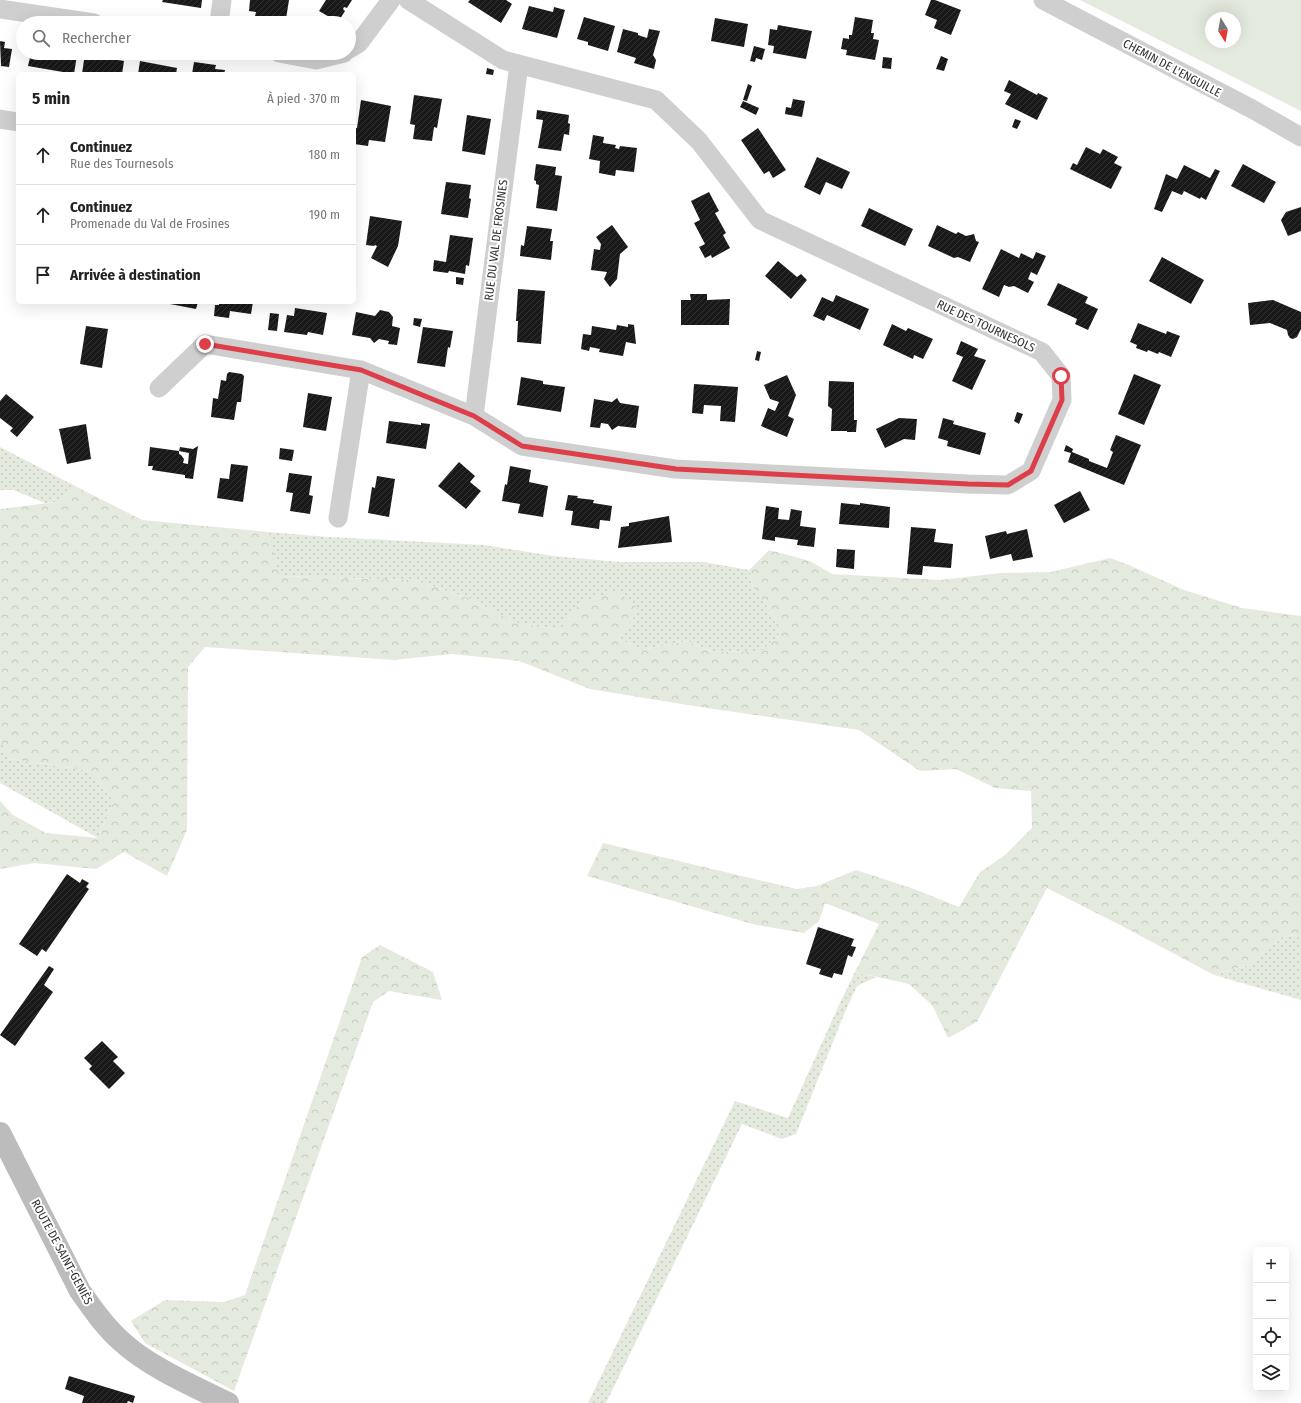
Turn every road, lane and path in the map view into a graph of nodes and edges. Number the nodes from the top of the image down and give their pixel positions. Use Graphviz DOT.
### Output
graph roads {
  1 [pos="222,0"];
  2 [pos="391,0"];
  3 [pos="408,0"];
  4 [pos="1043,0"];
  5 [pos="0,9"];
  6 [pos="47,16"];
  7 [pos="220,16"];
  8 [pos="356,44"];
  9 [pos="519,64"];
  10 [pos="0,119"];
  11 [pos="16,122"];
  12 [pos="1301,137"];
  13 [pos="361,370"];
  14 [pos="159,388"];
  15 [pos="474,416"];
  16 [pos="338,518"];
  17 [pos="0,1133"];
  18 [pos="228,1403"];
  1 -- 7 [label="street"];
  2 -- 8 [label="street"];
  3 -- 9 [label="street"];
  4 -- 12 [label="street, CHEMIN DE L'ENGUILLE"];
  5 -- 6 [label="street"];
  9 -- 15 [label="street, RUE DU VAL DE FROSINES"];
  9 -- 15 [label="street, RUE DES TOURNESOLS"];
  10 -- 11 [label="street"];
  13 -- 14 [label="street, RUE DES TOURNESOLS"];
  13 -- 15 [label="street, RUE DES TOURNESOLS"];
  13 -- 16 [label="street"];
  17 -- 18 [label="main road, ROUTE DE SAINT-GENIÈS"];
}
